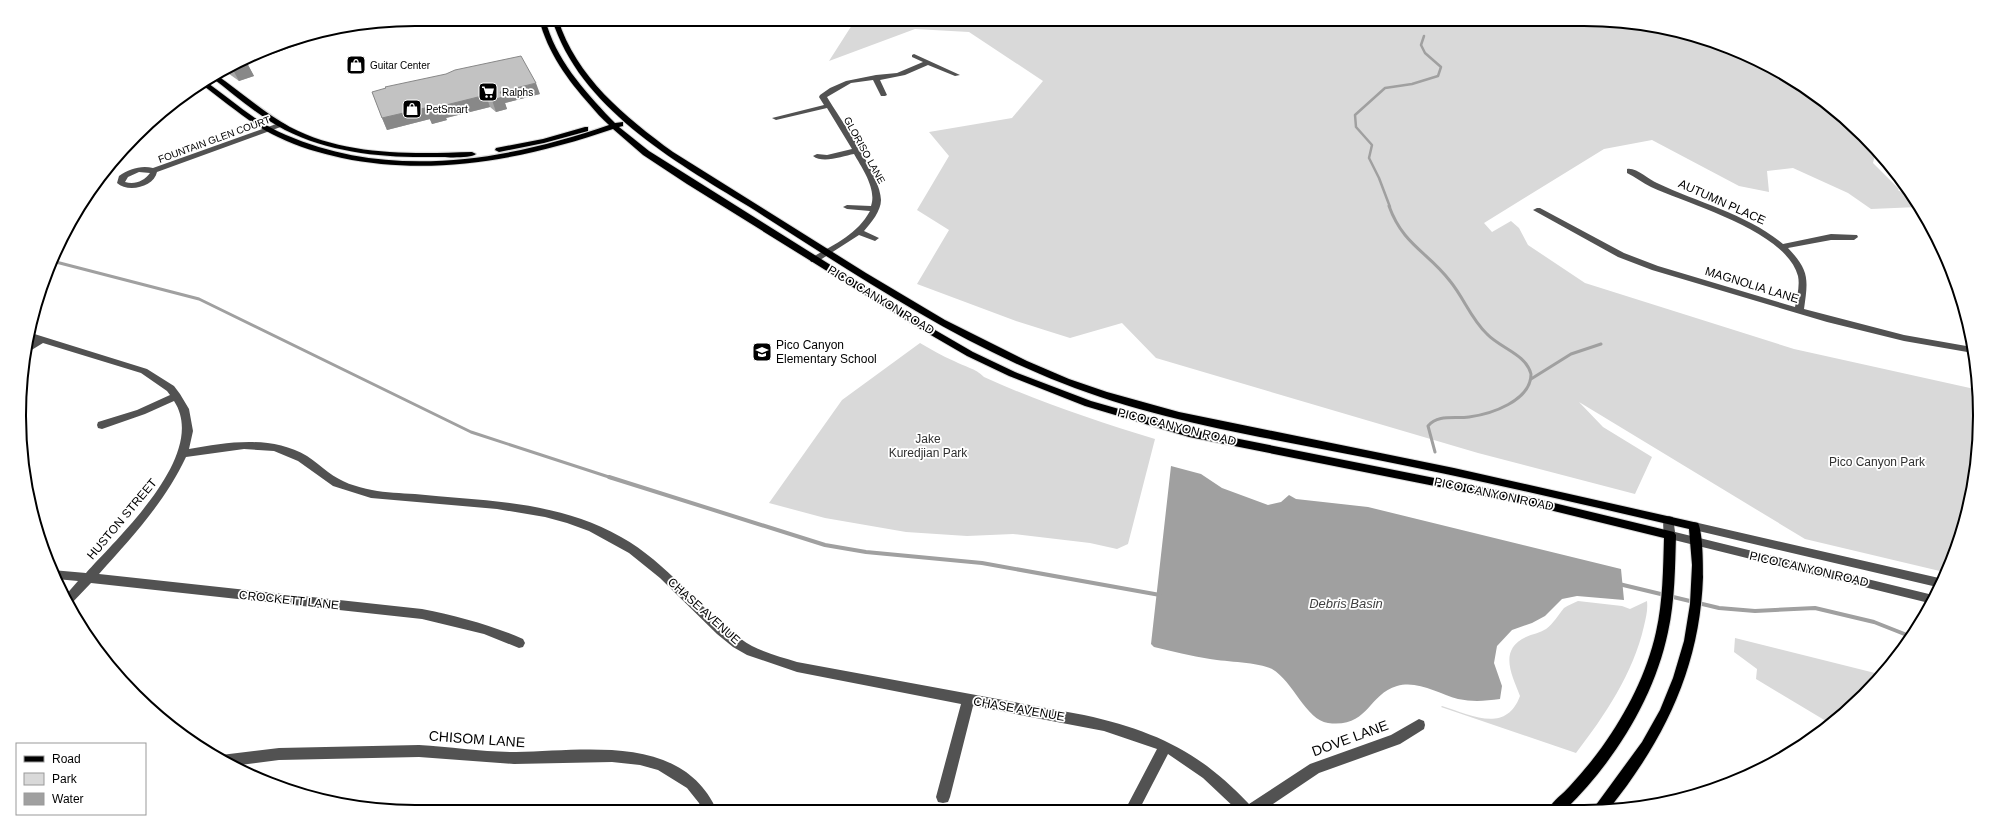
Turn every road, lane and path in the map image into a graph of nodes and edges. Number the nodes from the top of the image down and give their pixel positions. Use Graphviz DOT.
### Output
graph roads {
  1 [pos="544,26"];
  2 [pos="557,26"];
  3 [pos="914,56"];
  4 [pos="928,62"];
  5 [pos="957,75"];
  6 [pos="876,77"];
  7 [pos="218,80"];
  8 [pos="209,86"];
  9 [pos="883,95"];
  10 [pos="828,106"];
  11 [pos="625,118"];
  12 [pos="776,118"];
  13 [pos="611,123"];
  14 [pos="282,125"];
  15 [pos="270,130"];
  16 [pos="855,151"];
  17 [pos="817,156"];
  18 [pos="153,171"];
  19 [pos="1630,171"];
  20 [pos="847,207"];
  21 [pos="875,209"];
  22 [pos="1536,210"];
  23 [pos="858,232"];
  24 [pos="1854,237"];
  25 [pos="875,238"];
  26 [pos="1782,247"];
  27 [pos="826,252"];
  28 [pos="814,260"];
  29 [pos="1799,311"];
  30 [pos="34,337"];
  31 [pos="42,339"];
  32 [pos="32,345"];
  33 [pos="1967,349"];
  34 [pos="177,396"];
  35 [pos="102,425"];
  36 [pos="182,454"];
  37 [pos="1669,520"];
  38 [pos="1694,526"];
  39 [pos="1670,536"];
  40 [pos="1696,542"];
  41 [pos="60,575"];
  42 [pos="88,579"];
  43 [pos="1936,582"];
  44 [pos="71,597"];
  45 [pos="1927,598"];
  46 [pos="519,643"];
  47 [pos="968,700"];
  48 [pos="1419,725"];
  49 [pos="1165,746"];
  50 [pos="232,759"];
  51 [pos="943,797"];
  52 [pos="1604,804"];
  53 [pos="707,805"];
  54 [pos="1135,805"];
  55 [pos="1241,805"];
  56 [pos="1260,805"];
  57 [pos="1560,805"];
  1 -- 13 [label="main road, PICO CANYON ROAD"];
  2 -- 11 [label="main road, PICO CANYON ROAD"];
  3 -- 4 [label="street"];
  4 -- 5 [label="street"];
  4 -- 6 [label="street"];
  6 -- 9 [label="street"];
  6 -- 10 [label="street, GLORISO LANE"];
  7 -- 14 [label="main road"];
  8 -- 15 [label="main road"];
  10 -- 12 [label="street"];
  10 -- 16 [label="street, GLORISO LANE"];
  11 -- 13 [label="main road"];
  11 -- 27 [label="main road, PICO CANYON ROAD"];
  13 -- 14 [label="main road"];
  13 -- 15 [label="main road"];
  13 -- 28 [label="main road, PICO CANYON ROAD"];
  14 -- 15 [label="street, FOUNTAIN GLEN COURT"];
  15 -- 18 [label="street, FOUNTAIN GLEN COURT"];
  16 -- 17 [label="street"];
  16 -- 21 [label="street, GLORISO LANE"];
  19 -- 26 [label="street, AUTUMN PLACE"];
  20 -- 21 [label="street"];
  21 -- 23 [label="street"];
  22 -- 29 [label="street, MAGNOLIA LANE"];
  23 -- 25 [label="street"];
  23 -- 27 [label="street"];
  24 -- 26 [label="street"];
  26 -- 29 [label="street, AUTUMN PLACE"];
  27 -- 28 [label="street"];
  27 -- 37 [label="main road, PICO CANYON ROAD"];
  28 -- 39 [label="main road, PICO CANYON ROAD"];
  29 -- 33 [label="street, MAGNOLIA LANE"];
  30 -- 31 [label="street, HUSTON STREET"];
  31 -- 32 [label="street"];
  31 -- 34 [label="street, HUSTON STREET"];
  34 -- 35 [label="street"];
  34 -- 36 [label="street, HUSTON STREET"];
  36 -- 42 [label="street, HUSTON STREET"];
  36 -- 47 [label="street, CHASE AVENUE"];
  37 -- 38 [label="main road, PICO CANYON ROAD"];
  37 -- 39 [label="street"];
  38 -- 40 [label="main road"];
  38 -- 43 [label="street, PICO CANYON ROAD"];
  39 -- 40 [label="street, PICO CANYON ROAD"];
  39 -- 57 [label="main road"];
  40 -- 45 [label="street, PICO CANYON ROAD"];
  40 -- 52 [label="main road"];
  41 -- 42 [label="street, CROCKETT LANE"];
  42 -- 44 [label="street, HUSTON STREET"];
  42 -- 46 [label="street, CROCKETT LANE"];
  47 -- 49 [label="street, CHASE AVENUE"];
  47 -- 51 [label="street"];
  48 -- 56 [label="street, DOVE LANE"];
  49 -- 54 [label="street"];
  49 -- 55 [label="street, CHASE AVENUE"];
  50 -- 53 [label="street, CHISOM LANE"];
}
